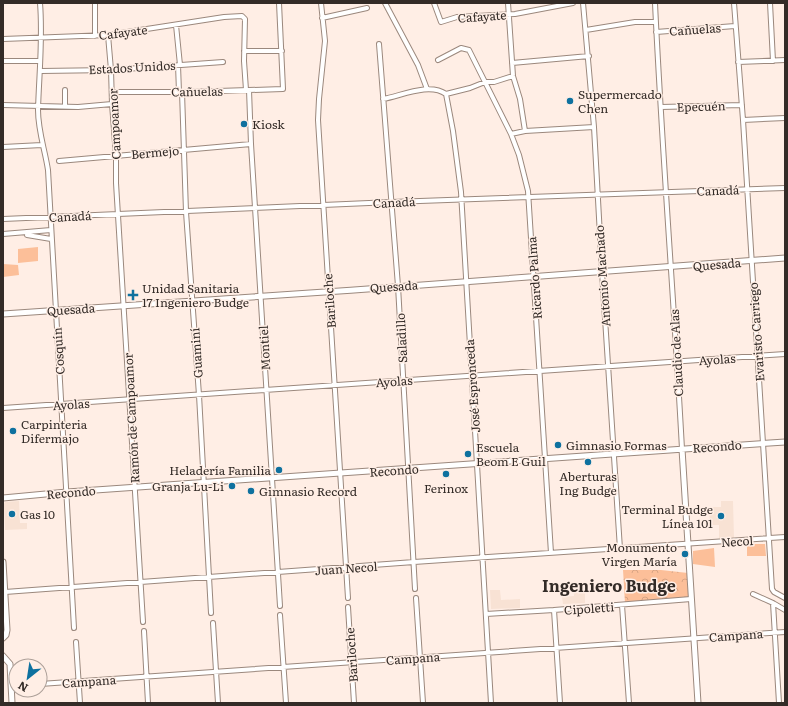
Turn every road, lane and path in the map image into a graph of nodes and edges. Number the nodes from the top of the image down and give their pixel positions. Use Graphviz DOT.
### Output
graph roads {
  1 [pos="40,3"];
  2 [pos="95,3"];
  3 [pos="279,3"];
  4 [pos="321,3"];
  5 [pos="385,3"];
  6 [pos="434,3"];
  7 [pos="508,3"];
  8 [pos="573,3"];
  9 [pos="583,3"];
  10 [pos="655,3"];
  11 [pos="734,3"];
  12 [pos="770,3"];
  13 [pos="367,8"];
  14 [pos="508,14"];
  15 [pos="242,16"];
  16 [pos="322,18"];
  17 [pos="656,22"];
  18 [pos="176,25"];
  19 [pos="735,26"];
  20 [pos="586,30"];
  21 [pos="656,32"];
  22 [pos="108,35"];
  23 [pos="96,36"];
  24 [pos="42,38"];
  25 [pos="3,39"];
  26 [pos="379,44"];
  27 [pos="244,51"];
  28 [pos="282,52"];
  29 [pos="589,56"];
  30 [pos="438,60"];
  31 [pos="785,60"];
  32 [pos="3,61"];
  33 [pos="773,61"];
  34 [pos="40,62"];
  35 [pos="223,62"];
  36 [pos="738,62"];
  37 [pos="512,63"];
  38 [pos="179,65"];
  39 [pos="111,70"];
  40 [pos="41,71"];
  41 [pos="513,76"];
  42 [pos="485,82"];
  43 [pos="427,89"];
  44 [pos="65,90"];
  45 [pos="248,90"];
  46 [pos="112,92"];
  47 [pos="180,92"];
  48 [pos="446,94"];
  49 [pos="383,99"];
  50 [pos="112,104"];
  51 [pos="3,105"];
  52 [pos="742,105"];
  53 [pos="39,106"];
  54 [pos="65,106"];
  55 [pos="661,107"];
  56 [pos="785,118"];
  57 [pos="743,120"];
  58 [pos="594,127"];
  59 [pos="524,131"];
  60 [pos="511,134"];
  61 [pos="251,144"];
  62 [pos="42,145"];
  63 [pos="3,147"];
  64 [pos="184,150"];
  65 [pos="116,156"];
  66 [pos="58,161"];
  67 [pos="785,188"];
  68 [pos="747,190"];
  69 [pos="665,192"];
  70 [pos="597,195"];
  71 [pos="529,197"];
  72 [pos="461,199"];
  73 [pos="392,202"];
  74 [pos="324,206"];
  75 [pos="255,208"];
  76 [pos="186,212"];
  77 [pos="118,214"];
  78 [pos="50,217"];
  79 [pos="3,219"];
  80 [pos="51,230"];
  81 [pos="3,234"];
  82 [pos="21,234"];
  83 [pos="51,239"];
  84 [pos="785,258"];
  85 [pos="751,261"];
  86 [pos="671,268"];
  87 [pos="602,272"];
  88 [pos="534,276"];
  89 [pos="465,281"];
  90 [pos="398,286"];
  91 [pos="328,291"];
  92 [pos="261,295"];
  93 [pos="192,301"];
  94 [pos="124,305"];
  95 [pos="56,310"];
  96 [pos="3,314"];
  97 [pos="785,354"];
  98 [pos="758,356"];
  99 [pos="677,361"];
  100 [pos="608,366"];
  101 [pos="540,370"];
  102 [pos="472,376"];
  103 [pos="404,381"];
  104 [pos="335,386"];
  105 [pos="266,389"];
  106 [pos="199,395"];
  107 [pos="130,400"];
  108 [pos="62,405"];
  109 [pos="3,408"];
  110 [pos="785,442"];
  111 [pos="763,443"];
  112 [pos="682,449"];
  113 [pos="614,454"];
  114 [pos="545,458"];
  115 [pos="477,464"];
  116 [pos="408,468"];
  117 [pos="339,474"];
  118 [pos="272,478"];
  119 [pos="203,483"];
  120 [pos="135,487"];
  121 [pos="66,492"];
  122 [pos="3,498"];
  123 [pos="785,537"];
  124 [pos="769,538"];
  125 [pos="688,544"];
  126 [pos="620,549"];
  127 [pos="552,553"];
  128 [pos="483,558"];
  129 [pos="3,562"];
  130 [pos="414,562"];
  131 [pos="346,568"];
  132 [pos="277,573"];
  133 [pos="209,577"];
  134 [pos="140,583"];
  135 [pos="72,588"];
  136 [pos="415,589"];
  137 [pos="5,592"];
  138 [pos="753,594"];
  139 [pos="348,598"];
  140 [pos="416,598"];
  141 [pos="785,598"];
  142 [pos="691,599"];
  143 [pos="773,603"];
  144 [pos="622,605"];
  145 [pos="280,606"];
  146 [pos="348,607"];
  147 [pos="554,610"];
  148 [pos="785,610"];
  149 [pos="212,613"];
  150 [pos="486,614"];
  151 [pos="280,615"];
  152 [pos="142,622"];
  153 [pos="213,623"];
  154 [pos="74,628"];
  155 [pos="144,631"];
  156 [pos="775,632"];
  157 [pos="785,632"];
  158 [pos="3,638"];
  159 [pos="694,638"];
  160 [pos="76,642"];
  161 [pos="625,643"];
  162 [pos="556,648"];
  163 [pos="488,653"];
  164 [pos="420,658"];
  165 [pos="352,663"];
  166 [pos="284,668"];
  167 [pos="216,672"];
  168 [pos="146,677"];
  169 [pos="79,682"];
  170 [pos="48,684"];
  171 [pos="80,703"];
  172 [pos="148,703"];
  173 [pos="218,703"];
  174 [pos="286,703"];
  175 [pos="354,703"];
  176 [pos="423,703"];
  177 [pos="491,703"];
  178 [pos="560,703"];
  179 [pos="629,703"];
  180 [pos="698,703"];
  181 [pos="779,703"];
  1 -- 24 [label="street, Cosquín"];
  2 -- 23 [label="street"];
  3 -- 28 [label="street"];
  4 -- 16 [label="street, Bariloche"];
  5 -- 43 [label="street"];
  6 -- 14 [label="street, Cafayate"];
  7 -- 14 [label="street"];
  8 -- 14 [label="street, Cafayate"];
  9 -- 20 [label="street, Antonio Machado"];
  10 -- 17 [label="street, Claudio de Alas"];
  11 -- 19 [label="street, Evaristo Carriego"];
  12 -- 33 [label="street"];
  13 -- 16 [label="street"];
  14 -- 37 [label="street"];
  15 -- 18 [label="street, Cafayate"];
  15 -- 27 [label="street, Montiel"];
  16 -- 74 [label="street, Bariloche"];
  17 -- 20 [label="street, Cañuelas"];
  17 -- 21 [label="street, Claudio de Alas"];
  18 -- 22 [label="street, Cafayate"];
  18 -- 38 [label="street, Guaminí"];
  19 -- 21 [label="street, Cañuelas"];
  19 -- 36 [label="street, Evaristo Carriego"];
  20 -- 29 [label="street, Antonio Machado"];
  21 -- 55 [label="street, Claudio de Alas"];
  22 -- 23 [label="street, Cafayate"];
  22 -- 39 [label="street, Campoamor"];
  23 -- 24 [label="street, Cafayate"];
  24 -- 25 [label="street, Cafayate"];
  24 -- 34 [label="street, Cosquín"];
  26 -- 49 [label="street, Saladillo"];
  27 -- 28 [label="street"];
  27 -- 45 [label="street, Montiel"];
  28 -- 45 [label="street, Cañuelas"];
  29 -- 37 [label="street"];
  29 -- 58 [label="street, Antonio Machado"];
  30 -- 42 [label="street, Ricardo Palma"];
  31 -- 33 [label="street"];
  32 -- 34 [label="street"];
  33 -- 36 [label="street"];
  34 -- 40 [label="street, Cosquín"];
  35 -- 38 [label="street, Estados Unidos"];
  36 -- 52 [label="street, Evaristo Carriego"];
  37 -- 41 [label="street"];
  38 -- 39 [label="street, Estados Unidos"];
  38 -- 47 [label="street, Guaminí"];
  39 -- 40 [label="street, Estados Unidos"];
  39 -- 46 [label="street, Campoamor"];
  40 -- 53 [label="street, Cosquín"];
  41 -- 42 [label="street"];
  41 -- 59 [label="street"];
  42 -- 48 [label="street"];
  42 -- 60 [label="street, Ricardo Palma"];
  43 -- 48 [label="street"];
  43 -- 49 [label="street"];
  44 -- 54 [label="street"];
  45 -- 47 [label="street, Cañuelas"];
  45 -- 61 [label="street, Montiel"];
  46 -- 47 [label="street, Cañuelas"];
  46 -- 50 [label="street, Campoamor"];
  47 -- 64 [label="street, Guaminí"];
  48 -- 72 [label="street, José Espronceda"];
  49 -- 73 [label="street, Saladillo"];
  50 -- 54 [label="street"];
  50 -- 65 [label="street, Campoamor"];
  51 -- 53 [label="street"];
  52 -- 55 [label="street, Epecuén"];
  52 -- 57 [label="street, Evaristo Carriego"];
  53 -- 54 [label="street"];
  53 -- 62 [label="street, Cosquín"];
  55 -- 69 [label="street, Claudio de Alas"];
  56 -- 57 [label="street"];
  57 -- 68 [label="street, Evaristo Carriego"];
  58 -- 59 [label="street"];
  58 -- 70 [label="street, Antonio Machado"];
  59 -- 60 [label="street"];
  60 -- 71 [label="street, Ricardo Palma"];
  61 -- 64 [label="street, Bermejo"];
  61 -- 75 [label="street, Montiel"];
  62 -- 63 [label="street"];
  62 -- 78 [label="street, Cosquín"];
  64 -- 65 [label="street, Bermejo"];
  64 -- 76 [label="street, Guaminí"];
  65 -- 66 [label="street, Bermejo"];
  65 -- 77 [label="street, Campoamor"];
  67 -- 68 [label="street, Canadá"];
  68 -- 69 [label="street, Canadá"];
  68 -- 85 [label="street, Evaristo Carriego"];
  69 -- 70 [label="street, Canadá"];
  69 -- 86 [label="street, Claudio de Alas"];
  70 -- 71 [label="street, Canadá"];
  70 -- 87 [label="street, Antonio Machado"];
  71 -- 72 [label="street, Canadá"];
  71 -- 88 [label="street, Ricardo Palma"];
  72 -- 73 [label="street, Canadá"];
  72 -- 89 [label="street, José Espronceda"];
  73 -- 74 [label="street, Canadá"];
  73 -- 90 [label="street, Saladillo"];
  74 -- 75 [label="street, Canadá"];
  74 -- 91 [label="street, Bariloche"];
  75 -- 76 [label="street, Canadá"];
  75 -- 92 [label="street, Montiel"];
  76 -- 77 [label="street, Canadá"];
  76 -- 93 [label="street, Guaminí"];
  77 -- 78 [label="street, Canadá"];
  77 -- 94 [label="street, Ramón de Campoamor"];
  78 -- 79 [label="street, Canadá"];
  78 -- 80 [label="street, Cosquín"];
  80 -- 82 [label="street"];
  80 -- 83 [label="street, Cosquín"];
  81 -- 82 [label="street"];
  82 -- 83 [label="street"];
  83 -- 95 [label="street, Cosquín"];
  84 -- 85 [label="street, Quesada"];
  85 -- 86 [label="street, Quesada"];
  85 -- 98 [label="street, Evaristo Carriego"];
  86 -- 87 [label="street, Quesada"];
  86 -- 99 [label="street, Claudio de Alas"];
  87 -- 88 [label="street, Quesada"];
  87 -- 100 [label="street, Antonio Machado"];
  88 -- 89 [label="street, Quesada"];
  88 -- 101 [label="street, Ricardo Palma"];
  89 -- 90 [label="street, Quesada"];
  89 -- 102 [label="street, José Espronceda"];
  90 -- 91 [label="street, Quesada"];
  90 -- 103 [label="street, Saladillo"];
  91 -- 92 [label="street, Quesada"];
  91 -- 104 [label="street, Bariloche"];
  92 -- 93 [label="street, Quesada"];
  92 -- 105 [label="street, Montiel"];
  93 -- 94 [label="street, Quesada"];
  93 -- 106 [label="street, Guaminí"];
  94 -- 95 [label="street, Quesada"];
  94 -- 107 [label="street, Ramón de Campoamor"];
  95 -- 96 [label="street, Quesada"];
  95 -- 108 [label="street, Cosquín"];
  97 -- 98 [label="street, Ayolas"];
  98 -- 99 [label="street, Ayolas"];
  98 -- 111 [label="street, Evaristo Carriego"];
  99 -- 100 [label="street, Ayolas"];
  99 -- 112 [label="street, Claudio de Alas"];
  100 -- 101 [label="street, Ayolas"];
  100 -- 113 [label="street, Antonio Machado"];
  101 -- 102 [label="street, Ayolas"];
  101 -- 114 [label="street, Ricardo Palma"];
  102 -- 103 [label="street, Ayolas"];
  102 -- 115 [label="street, José Espronceda"];
  103 -- 104 [label="street, Ayolas"];
  103 -- 116 [label="street, Saladillo"];
  104 -- 105 [label="street, Ayolas"];
  104 -- 117 [label="street, Bariloche"];
  105 -- 106 [label="street, Ayolas"];
  105 -- 118 [label="street, Montiel"];
  106 -- 107 [label="street, Ayolas"];
  106 -- 119 [label="street, Guaminí"];
  107 -- 108 [label="street, Ayolas"];
  107 -- 120 [label="street, Ramón de Campoamor"];
  108 -- 109 [label="street, Ayolas"];
  108 -- 121 [label="street, Cosquín"];
  110 -- 111 [label="street, Recondo"];
  111 -- 112 [label="street, Recondo"];
  111 -- 124 [label="street, Evaristo Carriego"];
  112 -- 113 [label="street, Recondo"];
  112 -- 125 [label="street, Claudio de Alas"];
  113 -- 114 [label="street, Recondo"];
  113 -- 126 [label="street, Antonio Machado"];
  114 -- 115 [label="street, Recondo"];
  114 -- 127 [label="street, Ricardo Palma"];
  115 -- 116 [label="street, Recondo"];
  115 -- 128 [label="street, José Espronceda"];
  116 -- 117 [label="street, Recondo"];
  116 -- 130 [label="street, Saladillo"];
  117 -- 118 [label="street, Recondo"];
  117 -- 131 [label="street, Bariloche"];
  118 -- 119 [label="street, Recondo"];
  118 -- 132 [label="street, Montiel"];
  119 -- 120 [label="street, Recondo"];
  119 -- 133 [label="street, Guaminí"];
  120 -- 121 [label="street, Recondo"];
  120 -- 134 [label="street, Ramón de Campoamor"];
  121 -- 122 [label="street, Recondo"];
  121 -- 135 [label="street, Cosquín"];
  123 -- 124 [label="street, Necol"];
  124 -- 125 [label="street, Necol"];
  124 -- 141 [label="street, Evaristo Carriego"];
  125 -- 126 [label="street, Juan Necol"];
  125 -- 142 [label="street, Claudio de Alas"];
  126 -- 127 [label="street, Juan Necol"];
  127 -- 128 [label="street, Juan Necol"];
  128 -- 130 [label="street, Juan Necol"];
  128 -- 150 [label="street, José Espronceda"];
  129 -- 137 [label="street"];
  130 -- 131 [label="street, Juan Necol"];
  130 -- 136 [label="street, Saladillo"];
  131 -- 132 [label="street, Juan Necol"];
  131 -- 139 [label="street, Bariloche"];
  132 -- 133 [label="street, Juan Necol"];
  132 -- 145 [label="street, Montiel"];
  133 -- 134 [label="street, Juan Necol"];
  133 -- 149 [label="street, Guaminí"];
  134 -- 135 [label="street, Juan Necol"];
  134 -- 152 [label="street, Ramón de Campoamor"];
  135 -- 137 [label="street, Juan Necol"];
  135 -- 154 [label="street, Cosquín"];
  137 -- 158 [label="street"];
  138 -- 143 [label="street"];
  140 -- 164 [label="street"];
  142 -- 144 [label="street, Cipoletti"];
  142 -- 159 [label="street, Claudio de Alas"];
  143 -- 148 [label="street"];
  143 -- 156 [label="street"];
  144 -- 147 [label="street, Cipoletti"];
  144 -- 161 [label="street"];
  146 -- 165 [label="street, Bariloche"];
  147 -- 150 [label="street, Cipoletti"];
  147 -- 162 [label="street"];
  150 -- 163 [label="street, José Espronceda"];
  151 -- 166 [label="street"];
  153 -- 167 [label="street"];
  155 -- 168 [label="street"];
  156 -- 157 [label="street, Campana"];
  156 -- 159 [label="street, Campana"];
  156 -- 181 [label="street"];
  159 -- 161 [label="street, Campana"];
  159 -- 180 [label="street, Claudio de Alas"];
  160 -- 169 [label="street"];
  161 -- 162 [label="street, Campana"];
  161 -- 179 [label="street"];
  162 -- 163 [label="street, Campana"];
  162 -- 178 [label="street"];
  163 -- 164 [label="street, Campana"];
  163 -- 177 [label="street, José Espronceda"];
  164 -- 165 [label="street, Campana"];
  164 -- 176 [label="street"];
  165 -- 166 [label="street, Campana"];
  165 -- 175 [label="street, Bariloche"];
  166 -- 167 [label="street, Campana"];
  166 -- 174 [label="street"];
  167 -- 168 [label="street, Campana"];
  167 -- 173 [label="street"];
  168 -- 169 [label="street, Campana"];
  168 -- 172 [label="street"];
  169 -- 170 [label="street, Campana"];
  169 -- 171 [label="street"];
}
